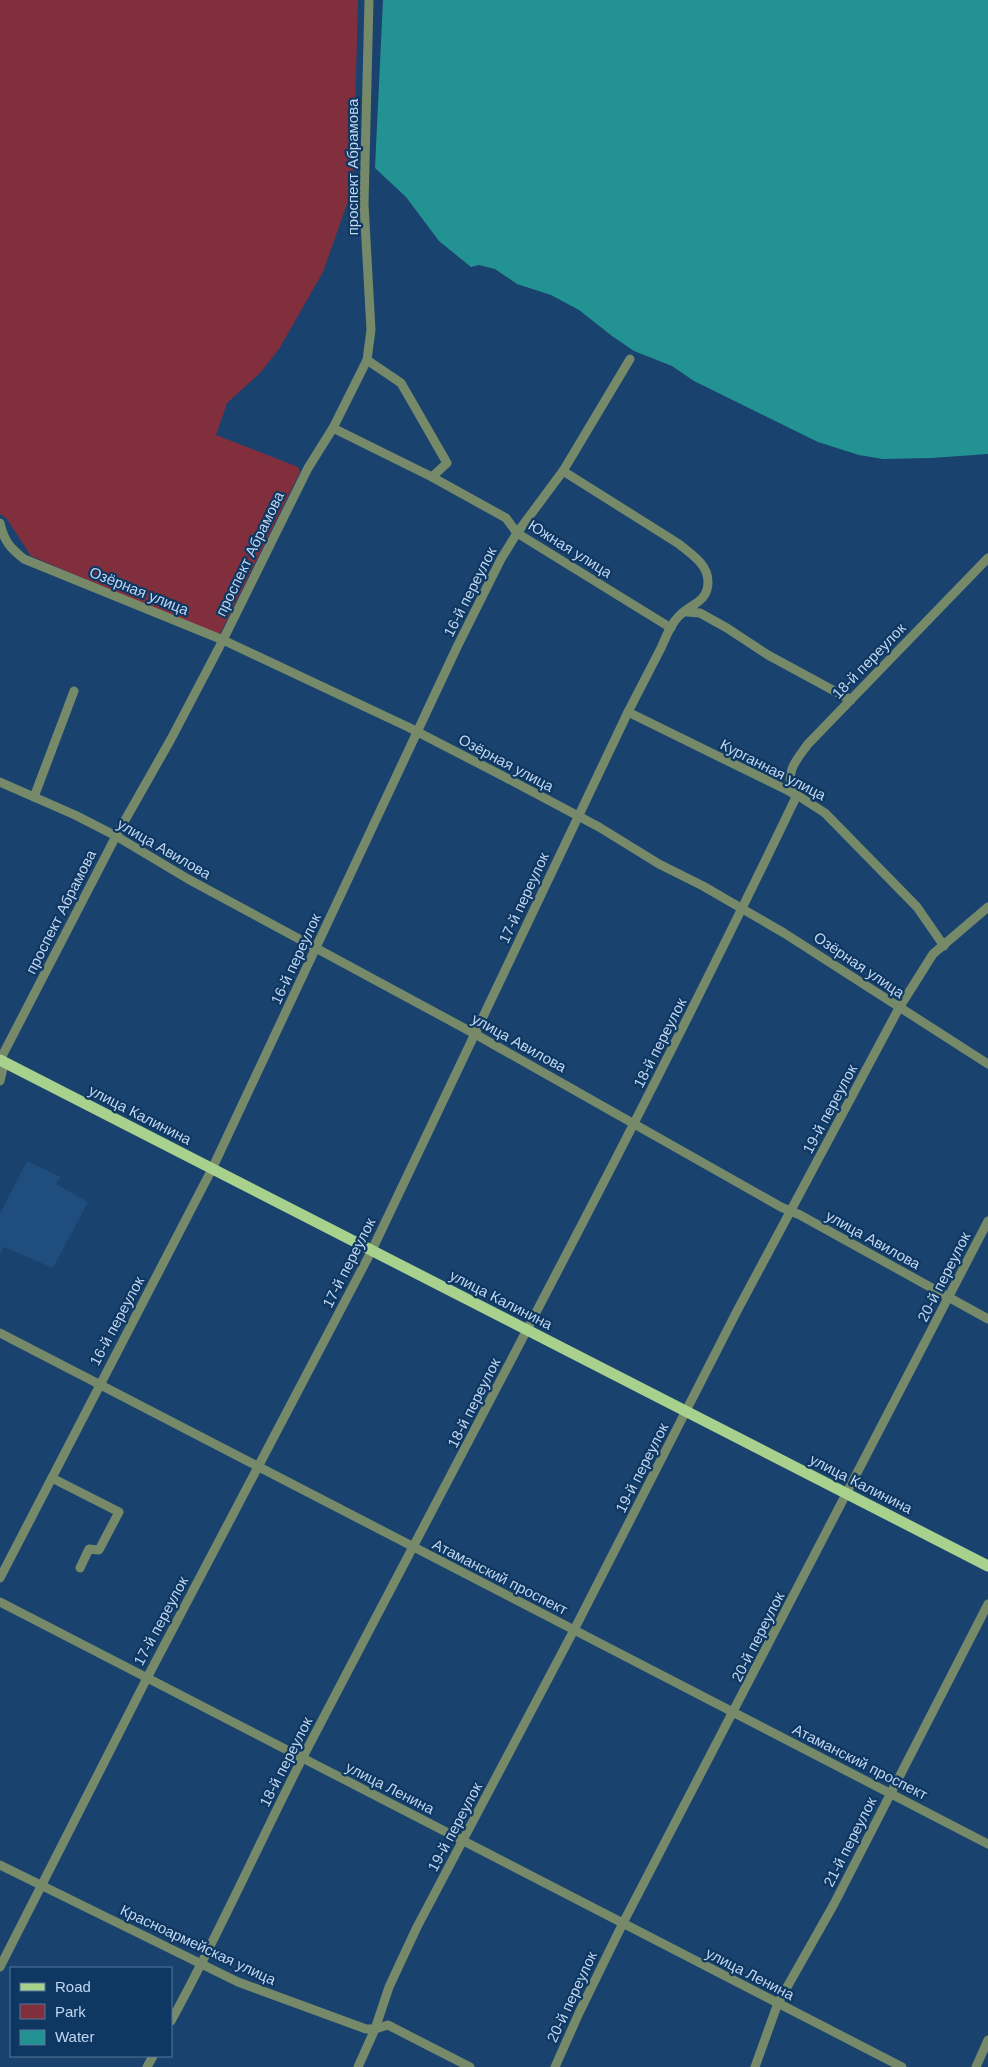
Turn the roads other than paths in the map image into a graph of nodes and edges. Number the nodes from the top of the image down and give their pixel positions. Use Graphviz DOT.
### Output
graph roads {
  1 [pos="369,0"];
  2 [pos="630,359"];
  3 [pos="368,360"];
  4 [pos="333,428"];
  5 [pos="564,471"];
  6 [pos="432,477"];
  7 [pos="1,531"];
  8 [pos="517,533"];
  9 [pos="988,558"];
  10 [pos="680,615"];
  11 [pos="671,628"];
  12 [pos="223,640"];
  13 [pos="74,691"];
  14 [pos="852,700"];
  15 [pos="628,712"];
  16 [pos="417,732"];
  17 [pos="0,782"];
  18 [pos="795,794"];
  19 [pos="34,797"];
  20 [pos="579,817"];
  21 [pos="116,836"];
  22 [pos="988,907"];
  23 [pos="743,909"];
  24 [pos="944,946"];
  25 [pos="316,947"];
  26 [pos="899,1008"];
  27 [pos="475,1034"];
  28 [pos="0,1060"];
  29 [pos="988,1064"];
  30 [pos="0,1081"];
  31 [pos="635,1124"];
  32 [pos="212,1169"];
  33 [pos="791,1212"];
  34 [pos="988,1221"];
  35 [pos="372,1250"];
  36 [pos="948,1298"];
  37 [pos="988,1319"];
  38 [pos="527,1330"];
  39 [pos="0,1333"];
  40 [pos="99,1384"];
  41 [pos="686,1412"];
  42 [pos="259,1467"];
  43 [pos="52,1478"];
  44 [pos="847,1494"];
  45 [pos="414,1548"];
  46 [pos="988,1566"];
  47 [pos="80,1568"];
  48 [pos="0,1578"];
  49 [pos="0,1602"];
  50 [pos="988,1604"];
  51 [pos="574,1630"];
  52 [pos="146,1678"];
  53 [pos="734,1713"];
  54 [pos="303,1758"];
  55 [pos="890,1793"];
  56 [pos="464,1842"];
  57 [pos="988,1844"];
  58 [pos="0,1865"];
  59 [pos="42,1886"];
  60 [pos="623,1923"];
  61 [pos="202,1966"];
  62 [pos="0,1967"];
  63 [pos="778,2003"];
  64 [pos="172,2019"];
  65 [pos="375,2029"];
  66 [pos="988,2040"];
  67 [pos="358,2067"];
  68 [pos="470,2067"];
  69 [pos="555,2067"];
  70 [pos="754,2067"];
  71 [pos="902,2067"];
  72 [pos="976,2067"];
  1 -- 3 [label="street, проспект Абрамова"];
  2 -- 5 [label="street, 16-й переулок"];
  3 -- 4 [label="street, проспект Абрамова"];
  3 -- 6 [label="street"];
  4 -- 6 [label="street, Южная улица"];
  4 -- 12 [label="street, проспект Абрамова"];
  5 -- 8 [label="street, 16-й переулок"];
  5 -- 10 [label="street, 17-й переулок"];
  6 -- 8 [label="street, Южная улица"];
  7 -- 12 [label="street, Озёрная улица"];
  8 -- 11 [label="street, Южная улица"];
  8 -- 16 [label="street, 16-й переулок"];
  9 -- 14 [label="street, 18-й переулок"];
  10 -- 11 [label="street, 17-й переулок"];
  10 -- 14 [label="street"];
  11 -- 15 [label="street, 17-й переулок"];
  12 -- 16 [label="street, Озёрная улица"];
  12 -- 21 [label="street, проспект Абрамова"];
  13 -- 19 [label="street"];
  14 -- 18 [label="street, 18-й переулок"];
  15 -- 18 [label="street, Курганная улица"];
  15 -- 20 [label="street, 17-й переулок"];
  16 -- 20 [label="street, Озёрная улица"];
  16 -- 25 [label="street, 16-й переулок"];
  17 -- 19 [label="street, улица Авилова"];
  18 -- 23 [label="street, 18-й переулок"];
  18 -- 24 [label="street, Курганная улица"];
  19 -- 21 [label="street, улица Авилова"];
  20 -- 23 [label="street, Озёрная улица"];
  20 -- 27 [label="street, 17-й переулок"];
  21 -- 25 [label="street, улица Авилова"];
  21 -- 28 [label="street, проспект Абрамова"];
  22 -- 24 [label="street, 19-й переулок"];
  23 -- 26 [label="street, Озёрная улица"];
  23 -- 31 [label="street, 18-й переулок"];
  24 -- 26 [label="street, 19-й переулок"];
  25 -- 27 [label="street, улица Авилова"];
  25 -- 32 [label="street, 16-й переулок"];
  26 -- 29 [label="street, Озёрная улица"];
  26 -- 33 [label="street, 19-й переулок"];
  27 -- 31 [label="street, улица Авилова"];
  27 -- 35 [label="street, 17-й переулок"];
  28 -- 30 [label="street, проспект Абрамова"];
  28 -- 32 [label="main road, улица Калинина"];
  31 -- 33 [label="street, улица Авилова"];
  31 -- 38 [label="street, 18-й переулок"];
  32 -- 35 [label="main road, улица Калинина"];
  32 -- 40 [label="street, 16-й переулок"];
  33 -- 36 [label="street, улица Авилова"];
  33 -- 41 [label="street, 19-й переулок"];
  34 -- 36 [label="street, 20-й переулок"];
  35 -- 38 [label="main road, улица Калинина"];
  35 -- 42 [label="street, 17-й переулок"];
  36 -- 37 [label="street, улица Авилова"];
  36 -- 44 [label="street, 20-й переулок"];
  38 -- 41 [label="main road, улица Калинина"];
  38 -- 45 [label="street, 18-й переулок"];
  39 -- 40 [label="street, Атаманский проспект"];
  40 -- 42 [label="street, Атаманский проспект"];
  40 -- 43 [label="street, 16-й переулок"];
  41 -- 44 [label="main road, улица Калинина"];
  41 -- 51 [label="street, 19-й переулок"];
  42 -- 45 [label="street, Атаманский проспект"];
  42 -- 52 [label="street, 17-й переулок"];
  43 -- 47 [label="street"];
  43 -- 48 [label="street, 16-й переулок"];
  44 -- 46 [label="main road, улица Калинина"];
  44 -- 53 [label="street, 20-й переулок"];
  45 -- 51 [label="street, Атаманский проспект"];
  45 -- 54 [label="street, 18-й переулок"];
  49 -- 52 [label="street, улица Ленина"];
  50 -- 55 [label="street, 21-й переулок"];
  51 -- 53 [label="street, Атаманский проспект"];
  51 -- 56 [label="street, 19-й переулок"];
  52 -- 54 [label="street, улица Ленина"];
  52 -- 59 [label="street, 17-й переулок"];
  53 -- 55 [label="street, Атаманский проспект"];
  53 -- 60 [label="street, 20-й переулок"];
  54 -- 56 [label="street, улица Ленина"];
  54 -- 61 [label="street, 18-й переулок"];
  55 -- 57 [label="street, Атаманский проспект"];
  55 -- 63 [label="street, 21-й переулок"];
  56 -- 60 [label="street, улица Ленина"];
  56 -- 65 [label="street, 19-й переулок"];
  58 -- 59 [label="street, Красноармейская улица"];
  59 -- 61 [label="street, Красноармейская улица"];
  59 -- 62 [label="street, 17-й переулок"];
  60 -- 63 [label="street, улица Ленина"];
  60 -- 69 [label="street, 20-й переулок"];
  61 -- 64 [label="street, 18-й переулок"];
  61 -- 65 [label="street, Красноармейская улица"];
  63 -- 70 [label="street, 21-й переулок"];
  63 -- 71 [label="street, улица Ленина"];
  65 -- 67 [label="street, 19-й переулок"];
  65 -- 68 [label="street, Красноармейская улица"];
  66 -- 72 [label="street"];
}
